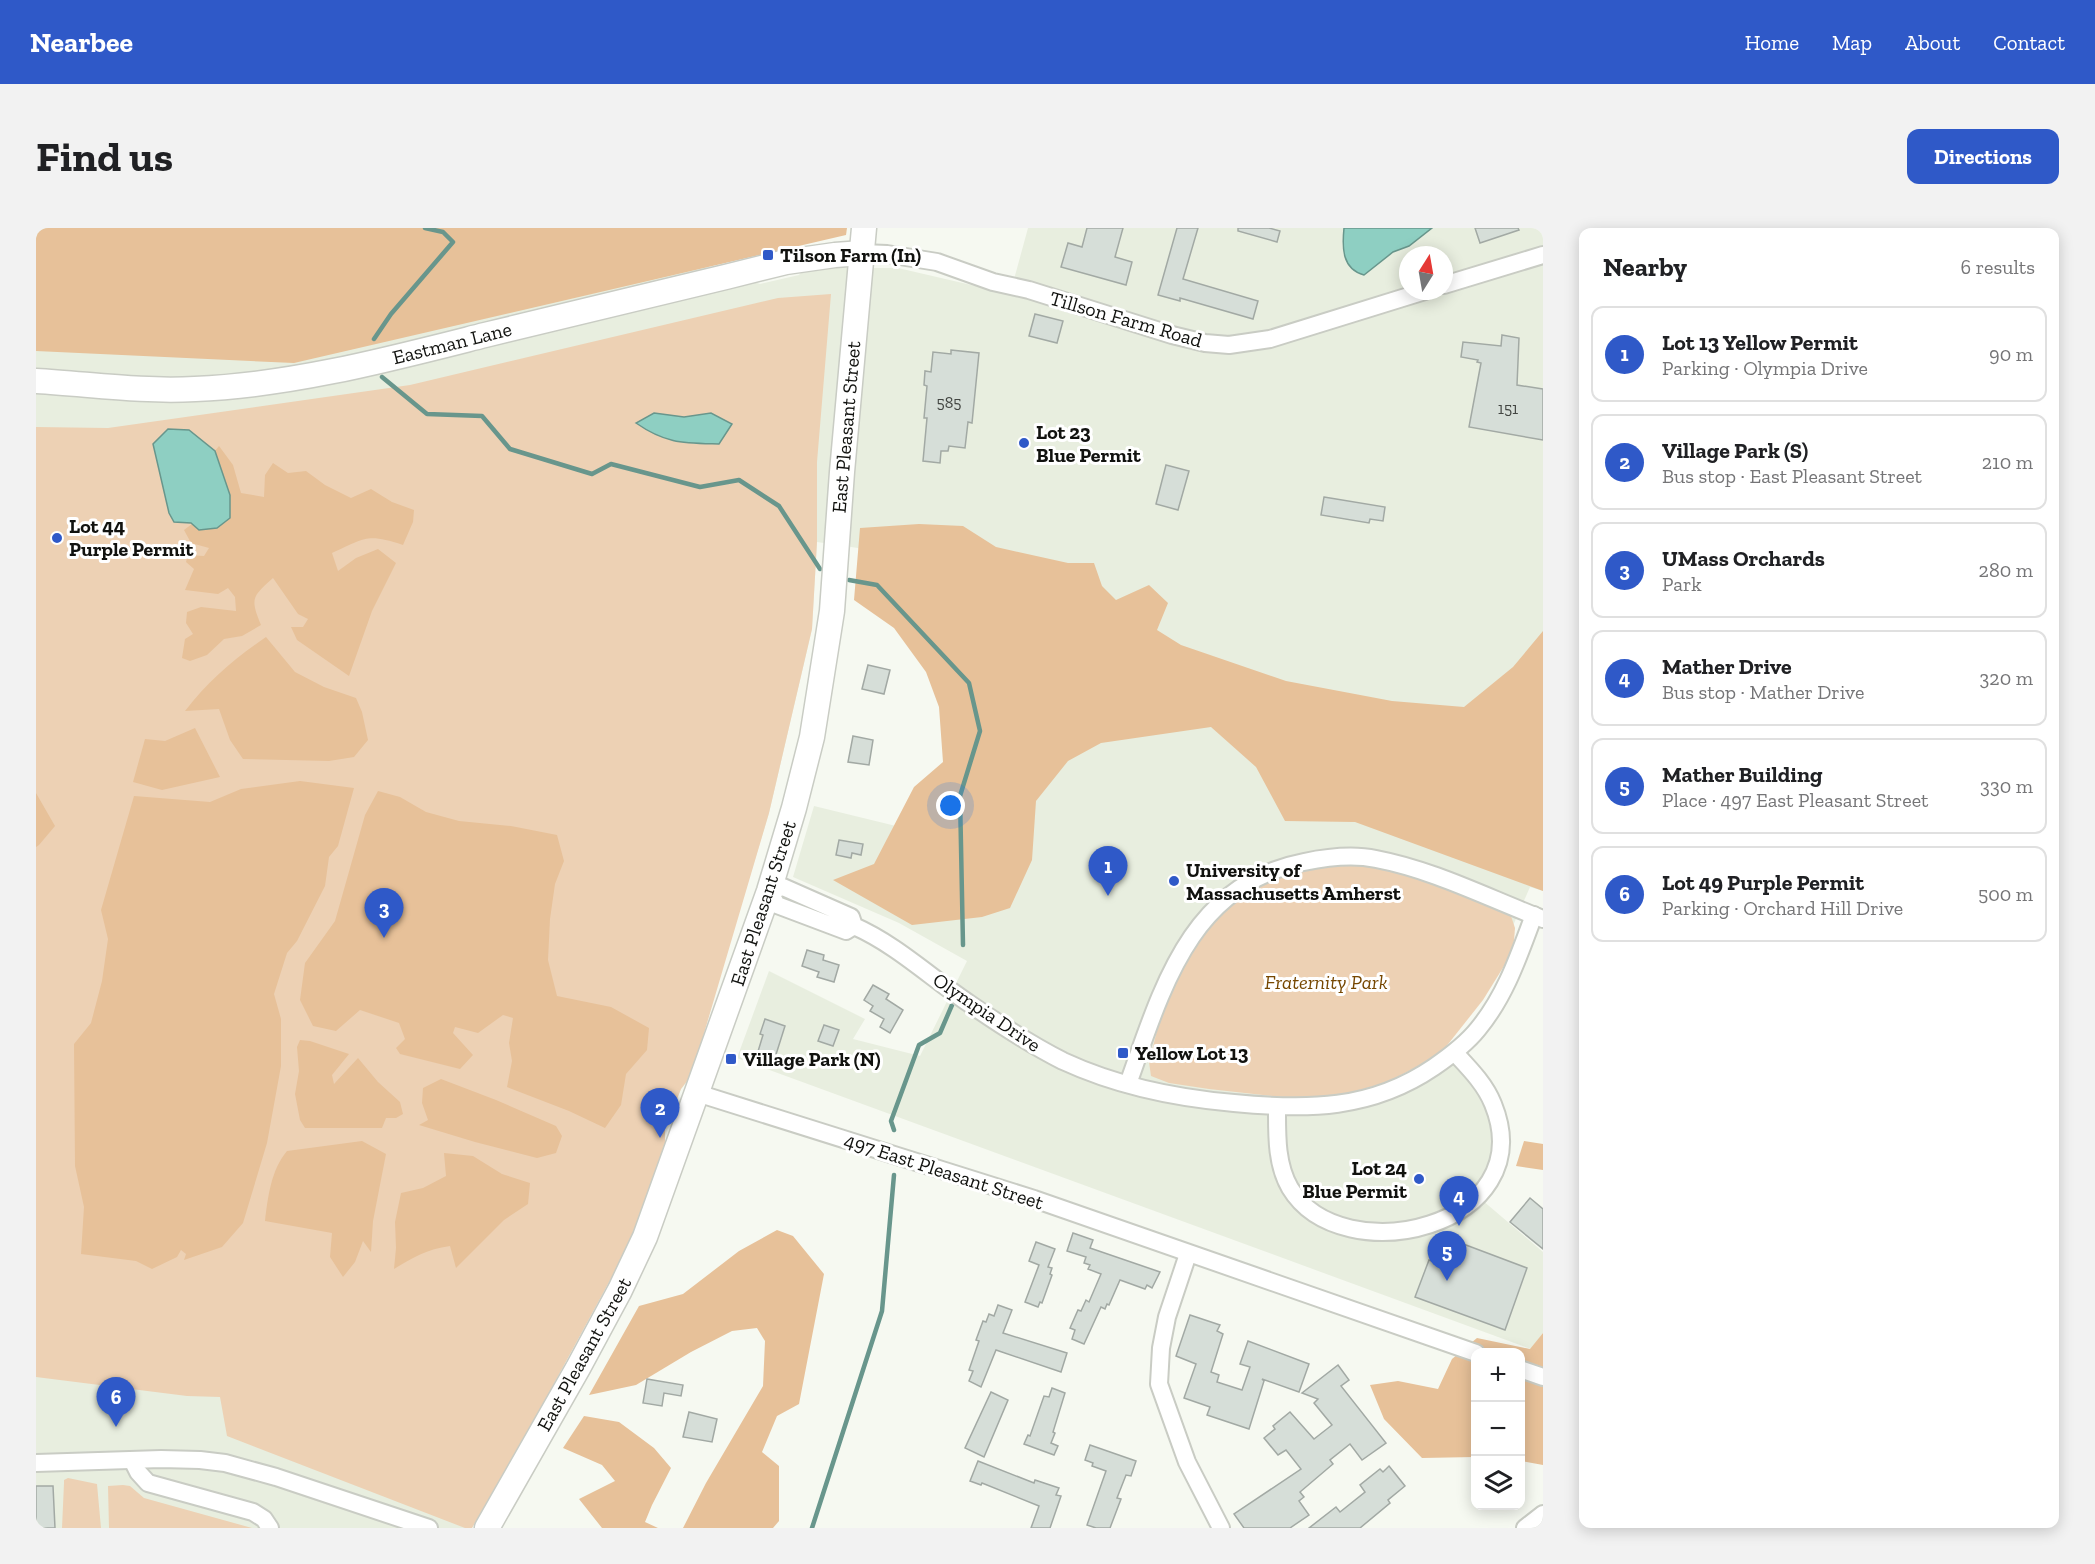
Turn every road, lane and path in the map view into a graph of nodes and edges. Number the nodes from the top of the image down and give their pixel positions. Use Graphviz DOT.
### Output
graph roads {
  1 [pos="864,228"];
  2 [pos="862,254"];
  3 [pos="1543,255"];
  4 [pos="1453,282"];
  5 [pos="1399,299"];
  6 [pos="36,381"];
  7 [pos="769,891"];
  8 [pos="1538,917"];
  9 [pos="1455,1053"];
  10 [pos="1128,1084"];
  11 [pos="697,1093"];
  12 [pos="1277,1107"];
  13 [pos="1188,1254"];
  14 [pos="1471,1351"];
  15 [pos="1525,1370"];
  16 [pos="1543,1377"];
  17 [pos="132,1460"];
  18 [pos="36,1463"];
  19 [pos="1543,1514"];
  20 [pos="270,1528"];
  21 [pos="429,1528"];
  22 [pos="487,1528"];
  23 [pos="1221,1528"];
  24 [pos="1526,1528"];
  1 -- 2 [label="main road, East Pleasant Street"];
  2 -- 5 [label="street, Tillson Farm Road"];
  2 -- 6 [label="main road, Eastman Lane"];
  2 -- 7 [label="main road, East Pleasant Street"];
  3 -- 4 [label="street"];
  7 -- 10 [label="street, Olympia Drive"];
  7 -- 11 [label="main road, East Pleasant Street"];
  8 -- 9 [label="street, Olympia Drive"];
  8 -- 10 [label="street"];
  9 -- 12 [label="street, Olympia Drive"];
  9 -- 12 [label="street"];
  10 -- 12 [label="street, Olympia Drive"];
  11 -- 13 [label="street, 497 East Pleasant Street"];
  11 -- 22 [label="main road, East Pleasant Street"];
  13 -- 14 [label="street, 497 East Pleasant Street"];
  13 -- 23 [label="street"];
  15 -- 16 [label="street"];
  17 -- 18 [label="street"];
  17 -- 20 [label="street"];
  17 -- 21 [label="street"];
  19 -- 24 [label="street"];
}
